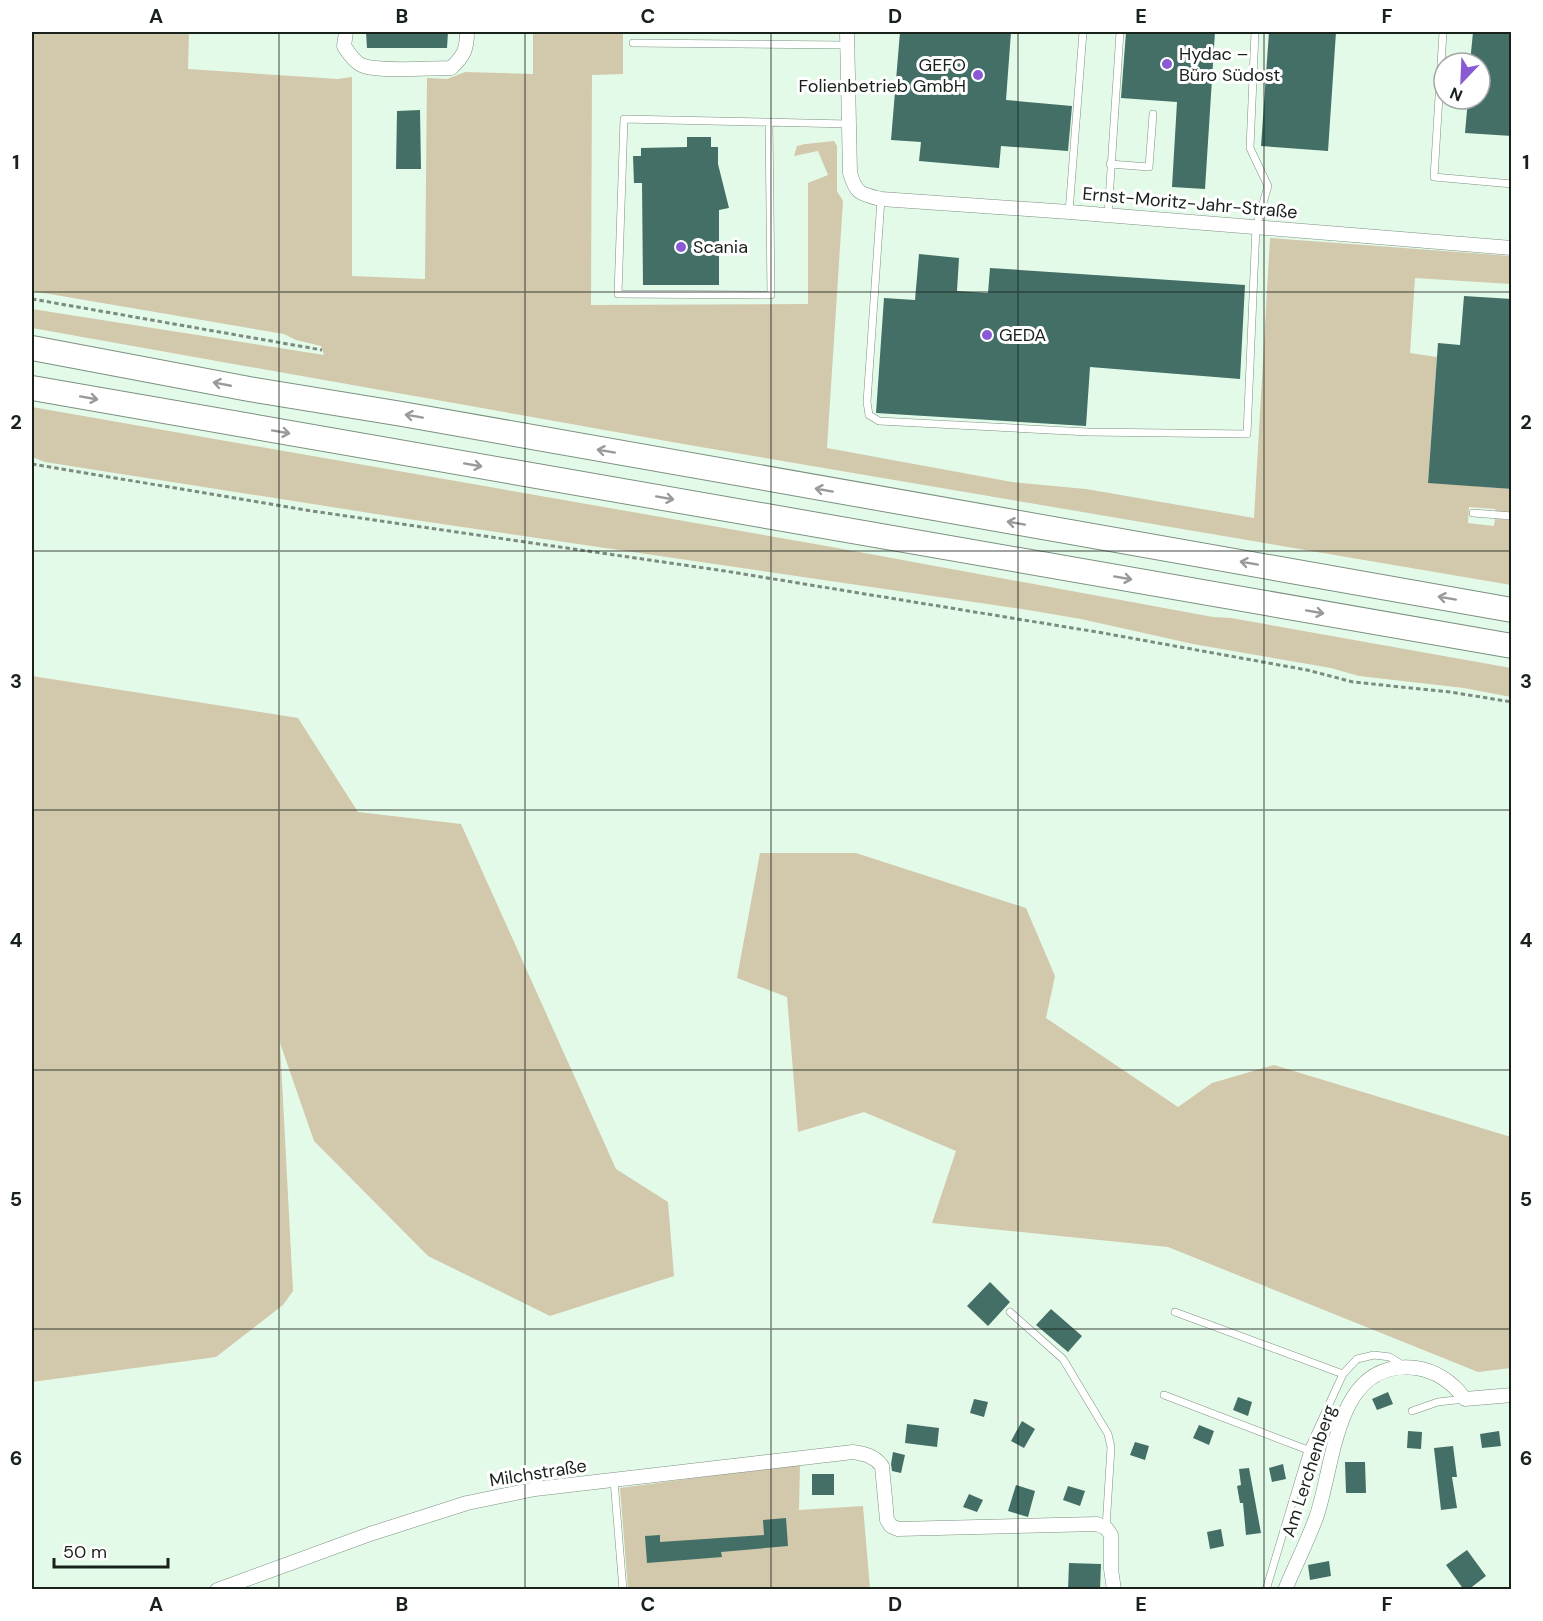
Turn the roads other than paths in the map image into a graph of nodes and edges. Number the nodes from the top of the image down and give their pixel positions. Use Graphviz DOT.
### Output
graph roads {
  1 [pos="346,32"];
  2 [pos="467,32"];
  3 [pos="1083,32"];
  4 [pos="1120,32"];
  5 [pos="1255,32"];
  6 [pos="1443,32"];
  7 [pos="847,38"];
  8 [pos="633,43"];
  9 [pos="1153,114"];
  10 [pos="769,123"];
  11 [pos="848,124"];
  12 [pos="1110,164"];
  13 [pos="1512,184"];
  14 [pos="881,199"];
  15 [pos="1069,212"];
  16 [pos="1108,215"];
  17 [pos="1256,226"];
  18 [pos="1512,248"];
  19 [pos="32,348"];
  20 [pos="32,387"];
  21 [pos="1473,513"];
  22 [pos="1512,516"];
  23 [pos="1509,608"];
  24 [pos="1512,646"];
  25 [pos="1010,1312"];
  26 [pos="1175,1312"];
  27 [pos="1405,1366"];
  28 [pos="1343,1374"];
  29 [pos="1164,1395"];
  30 [pos="1512,1395"];
  31 [pos="1465,1399"];
  32 [pos="1412,1411"];
  33 [pos="1308,1450"];
  34 [pos="614,1480"];
  35 [pos="1106,1528"];
  36 [pos="217,1590"];
  37 [pos="623,1590"];
  38 [pos="1114,1590"];
  39 [pos="1266,1590"];
  40 [pos="1285,1590"];
  1 -- 2 [label="street"];
  3 -- 15 [label="lane"];
  4 -- 12 [label="lane"];
  5 -- 17 [label="lane"];
  6 -- 13 [label="lane"];
  7 -- 8 [label="lane"];
  7 -- 11 [label="street"];
  9 -- 12 [label="lane"];
  10 -- 10 [label="lane"];
  10 -- 11 [label="lane"];
  11 -- 14 [label="street, Ernst-Moritz-Jahr-Straße"];
  12 -- 16 [label="lane"];
  14 -- 15 [label="street, Ernst-Moritz-Jahr-Straße"];
  14 -- 17 [label="lane"];
  15 -- 16 [label="street, Ernst-Moritz-Jahr-Straße"];
  16 -- 17 [label="street, Ernst-Moritz-Jahr-Straße"];
  17 -- 18 [label="street, Ernst-Moritz-Jahr-Straße"];
  23 -- 19 [label="highway, one-way"];
  20 -- 24 [label="highway, one-way"];
  21 -- 22 [label="lane"];
  25 -- 35 [label="lane"];
  26 -- 28 [label="lane"];
  27 -- 28 [label="lane"];
  27 -- 31 [label="street"];
  27 -- 40 [label="street, Am Lerchenberg"];
  28 -- 33 [label="lane"];
  29 -- 33 [label="lane"];
  30 -- 31 [label="street"];
  31 -- 32 [label="lane"];
  33 -- 39 [label="lane"];
  34 -- 35 [label="street, Milchstraße"];
  34 -- 36 [label="street, Milchstraße"];
  34 -- 37 [label="lane"];
  35 -- 38 [label="street"];
}
